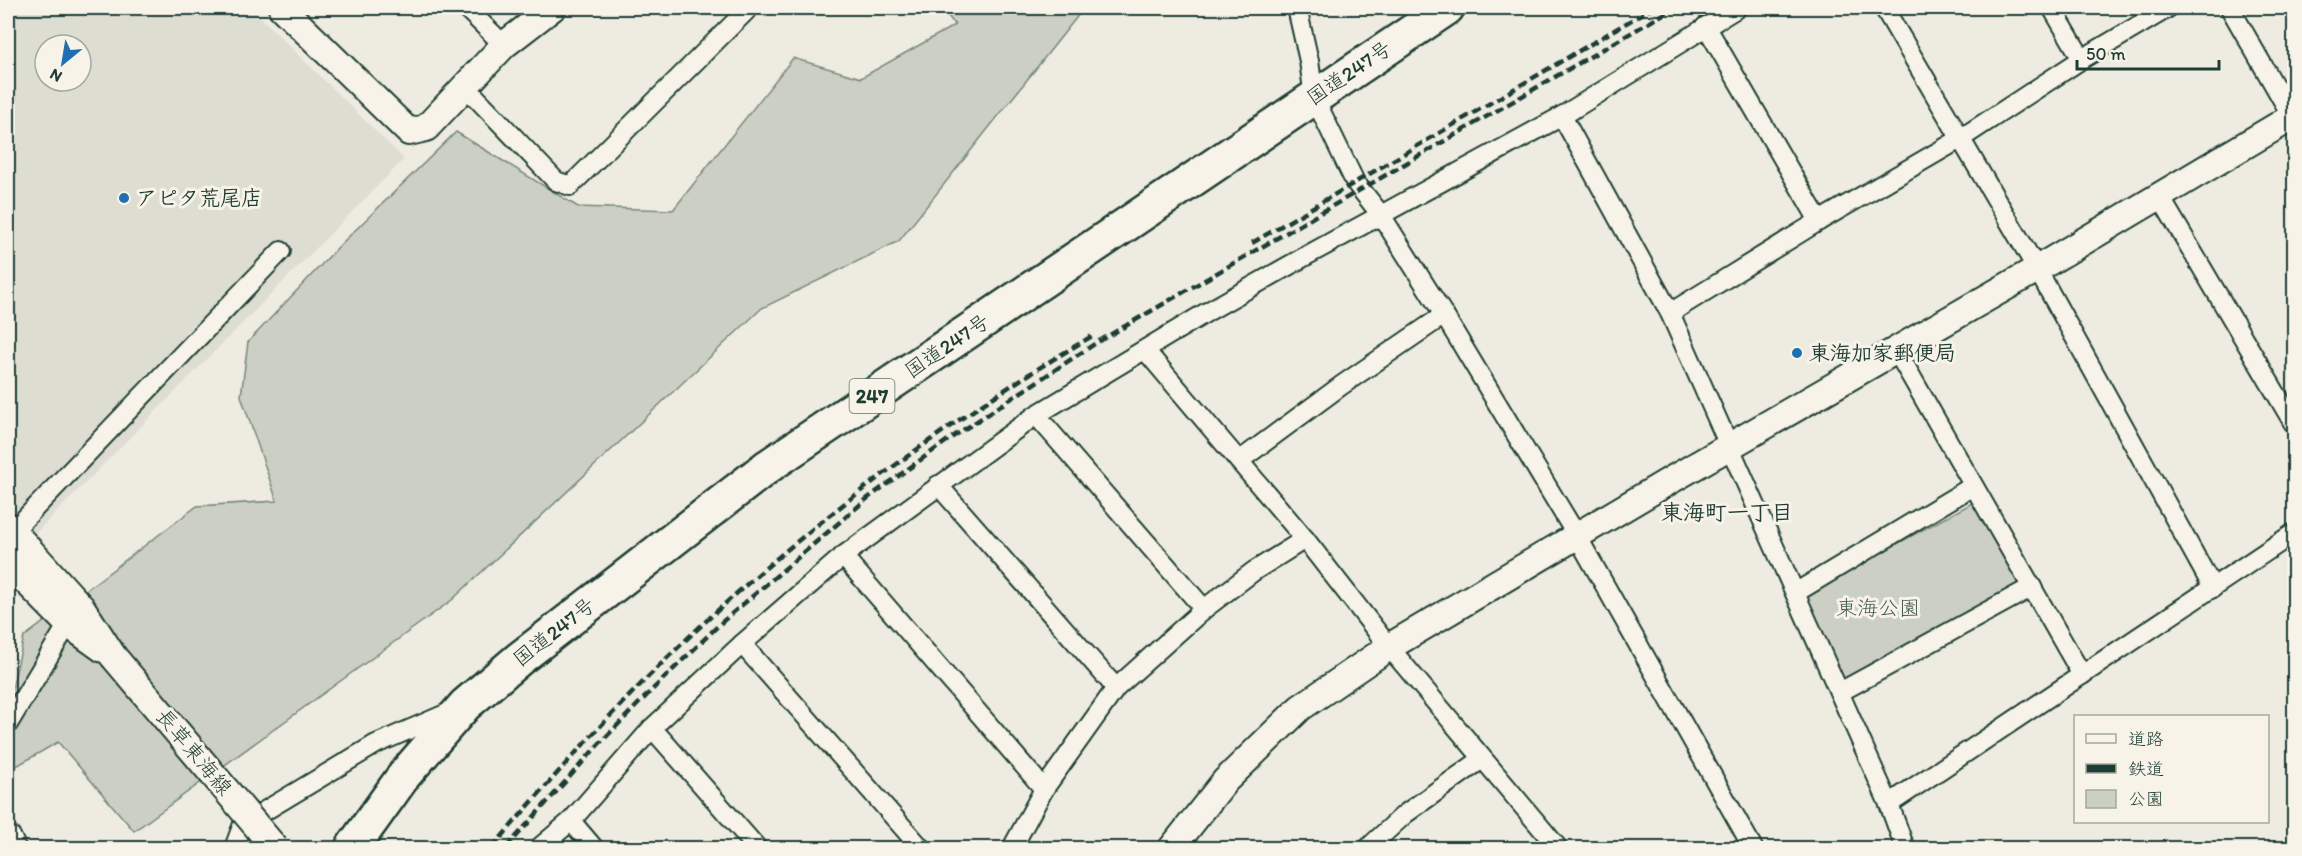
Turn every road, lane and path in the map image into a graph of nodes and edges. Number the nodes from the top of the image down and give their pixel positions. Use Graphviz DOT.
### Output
graph roads {
  1 [pos="282,8"];
  2 [pos="466,8"];
  3 [pos="552,8"];
  4 [pos="749,8"];
  5 [pos="1297,8"];
  6 [pos="1447,8"];
  7 [pos="1737,8"];
  8 [pos="1884,8"];
  9 [pos="2052,8"];
  10 [pos="2168,8"];
  11 [pos="2230,8"];
  12 [pos="1706,26"];
  13 [pos="504,45"];
  14 [pos="2082,59"];
  15 [pos="466,87"];
  16 [pos="1314,97"];
  17 [pos="1562,116"];
  18 [pos="2294,117"];
  19 [pos="1960,140"];
  20 [pos="2159,195"];
  21 [pos="1381,215"];
  22 [pos="1820,221"];
  23 [pos="281,252"];
  24 [pos="2037,270"];
  25 [pos="1670,313"];
  26 [pos="1444,315"];
  27 [pos="1145,350"];
  28 [pos="1896,350"];
  29 [pos="1036,415"];
  30 [pos="2295,424"];
  31 [pos="1731,446"];
  32 [pos="1239,461"];
  33 [pos="938,485"];
  34 [pos="1973,486"];
  35 [pos="10,528"];
  36 [pos="2295,533"];
  37 [pos="1577,536"];
  38 [pos="1305,539"];
  39 [pos="843,556"];
  40 [pos="8,563"];
  41 [pos="2032,587"];
  42 [pos="2213,588"];
  43 [pos="1795,592"];
  44 [pos="1204,609"];
  45 [pos="68,624"];
  46 [pos="741,644"];
  47 [pos="1389,647"];
  48 [pos="113,656"];
  49 [pos="2082,675"];
  50 [pos="1116,688"];
  51 [pos="1840,692"];
  52 [pos="465,705"];
  53 [pos="8,724"];
  54 [pos="652,728"];
  55 [pos="1482,759"];
  56 [pos="1044,789"];
  57 [pos="1889,804"];
  58 [pos="571,821"];
  59 [pos="8,839"];
  60 [pos="12,849"];
  61 [pos="234,849"];
  62 [pos="275,849"];
  63 [pos="352,849"];
  64 [pos="539,849"];
  65 [pos="594,849"];
  66 [pos="757,849"];
  67 [pos="921,849"];
  68 [pos="1012,849"];
  69 [pos="1172,849"];
  70 [pos="1368,849"];
  71 [pos="1558,849"];
  72 [pos="1752,849"];
  73 [pos="1905,849"];
  1 -- 15 [label="street"];
  2 -- 13 [label="street"];
  3 -- 13 [label="street"];
  4 -- 15 [label="street"];
  5 -- 16 [label="street"];
  6 -- 16 [label="highway, 国道247号 / 247"];
  7 -- 12 [label="street"];
  8 -- 19 [label="street"];
  9 -- 14 [label="street"];
  10 -- 14 [label="street"];
  11 -- 18 [label="street"];
  12 -- 17 [label="street"];
  12 -- 22 [label="street"];
  13 -- 15 [label="street"];
  14 -- 19 [label="street"];
  16 -- 21 [label="street"];
  16 -- 52 [label="highway, 国道247号 / 247"];
  17 -- 21 [label="street"];
  17 -- 25 [label="street"];
  18 -- 20 [label="street"];
  19 -- 22 [label="street"];
  19 -- 24 [label="street"];
  20 -- 24 [label="street"];
  20 -- 30 [label="street"];
  21 -- 26 [label="street"];
  21 -- 27 [label="street"];
  22 -- 25 [label="street"];
  23 -- 35 [label="street"];
  24 -- 28 [label="street"];
  24 -- 42 [label="street"];
  25 -- 31 [label="street"];
  26 -- 32 [label="street"];
  26 -- 37 [label="street"];
  27 -- 29 [label="street"];
  27 -- 32 [label="street"];
  28 -- 31 [label="street"];
  28 -- 34 [label="street"];
  29 -- 33 [label="street"];
  29 -- 44 [label="street"];
  31 -- 37 [label="street"];
  31 -- 43 [label="street"];
  32 -- 38 [label="street"];
  33 -- 39 [label="street"];
  33 -- 50 [label="street"];
  34 -- 41 [label="street"];
  34 -- 43 [label="street"];
  35 -- 48 [label="street, 長草東海線"];
  36 -- 42 [label="street"];
  37 -- 47 [label="street"];
  37 -- 72 [label="street"];
  38 -- 44 [label="street"];
  38 -- 47 [label="street"];
  39 -- 46 [label="street"];
  39 -- 56 [label="street"];
  40 -- 45 [label="street, 長草東海線"];
  41 -- 49 [label="street"];
  41 -- 51 [label="street"];
  42 -- 49 [label="street"];
  43 -- 51 [label="street"];
  44 -- 50 [label="street"];
  45 -- 48 [label="street, 長草東海線"];
  45 -- 53 [label="street"];
  46 -- 54 [label="street"];
  46 -- 67 [label="street"];
  47 -- 55 [label="street"];
  47 -- 69 [label="street"];
  48 -- 62 [label="street, 長草東海線, bridge"];
  49 -- 57 [label="street"];
  50 -- 56 [label="street"];
  51 -- 57 [label="street"];
  52 -- 61 [label="street"];
  52 -- 63 [label="highway, 国道247号 / 247"];
  54 -- 58 [label="street"];
  54 -- 66 [label="street"];
  55 -- 70 [label="street"];
  55 -- 71 [label="street"];
  56 -- 68 [label="street"];
  57 -- 73 [label="street"];
  58 -- 64 [label="street"];
  58 -- 65 [label="street"];
  59 -- 60 [label="street"];
}
